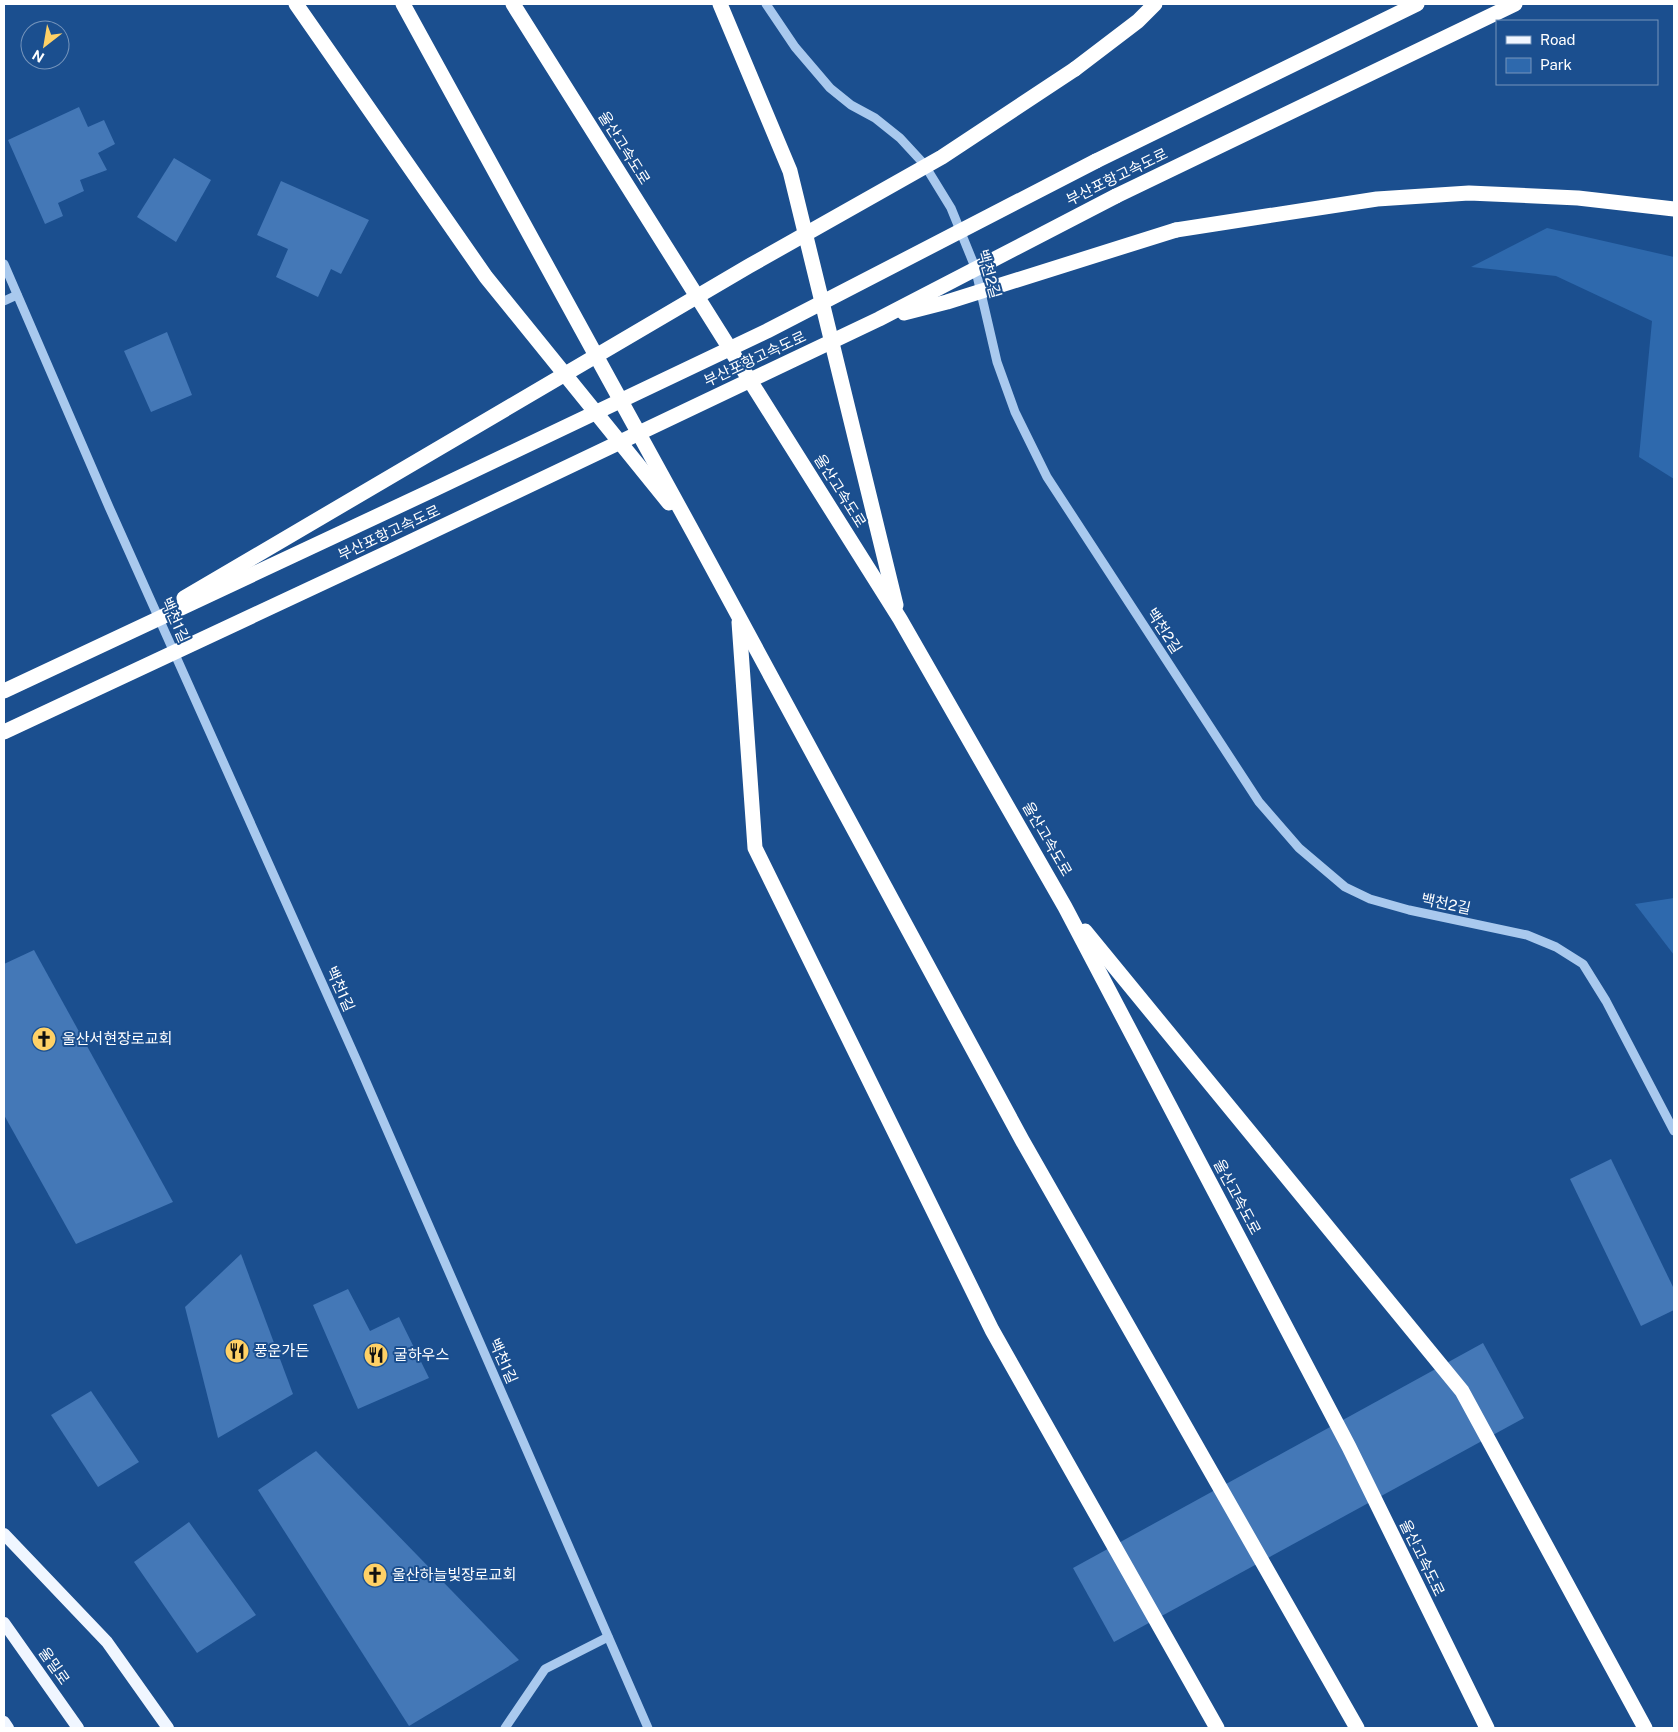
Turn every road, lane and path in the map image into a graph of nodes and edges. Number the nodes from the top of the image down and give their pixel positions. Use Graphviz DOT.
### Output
graph roads {
  1 [pos="296,4"];
  2 [pos="403,4"];
  3 [pos="513,4"];
  4 [pos="720,4"];
  5 [pos="766,4"];
  6 [pos="1155,4"];
  7 [pos="1417,4"];
  8 [pos="1515,4"];
  9 [pos="1674,209"];
  10 [pos="4,264"];
  11 [pos="17,295"];
  12 [pos="4,301"];
  13 [pos="879,319"];
  14 [pos="694,534"];
  15 [pos="738,616"];
  16 [pos="900,619"];
  17 [pos="103,645"];
  18 [pos="4,691"];
  19 [pos="4,732"];
  20 [pos="1065,907"];
  21 [pos="1674,1131"];
  22 [pos="4,1534"];
  23 [pos="4,1623"];
  24 [pos="608,1637"];
  25 [pos="4,1722"];
  26 [pos="8,1728"];
  27 [pos="78,1728"];
  28 [pos="168,1728"];
  29 [pos="505,1728"];
  30 [pos="648,1728"];
  31 [pos="1217,1728"];
  32 [pos="1357,1728"];
  33 [pos="1486,1728"];
  34 [pos="1645,1728"];
  1 -- 14 [label="highway"];
  2 -- 14 [label="highway"];
  3 -- 16 [label="highway, 울산고속도로"];
  4 -- 16 [label="highway"];
  5 -- 21 [label="street, 백천2길"];
  6 -- 17 [label="highway, bridge"];
  7 -- 17 [label="highway, 부산포항고속도로, bridge"];
  8 -- 13 [label="highway, 부산포항고속도로, bridge"];
  9 -- 13 [label="highway, bridge"];
  10 -- 11 [label="street, 백천1길"];
  11 -- 12 [label="street"];
  11 -- 24 [label="street, 백천1길"];
  13 -- 19 [label="highway, 부산포항고속도로, bridge"];
  14 -- 15 [label="highway"];
  15 -- 31 [label="highway"];
  15 -- 32 [label="highway"];
  16 -- 20 [label="highway, 울산고속도로"];
  17 -- 18 [label="highway, 부산포항고속도로, bridge"];
  20 -- 33 [label="highway, 울산고속도로"];
  20 -- 34 [label="highway"];
  22 -- 28 [label="main road"];
  23 -- 27 [label="main road, 울밀로"];
  24 -- 29 [label="street"];
  24 -- 30 [label="street, 백천1길"];
  25 -- 26 [label="main road"];
}
